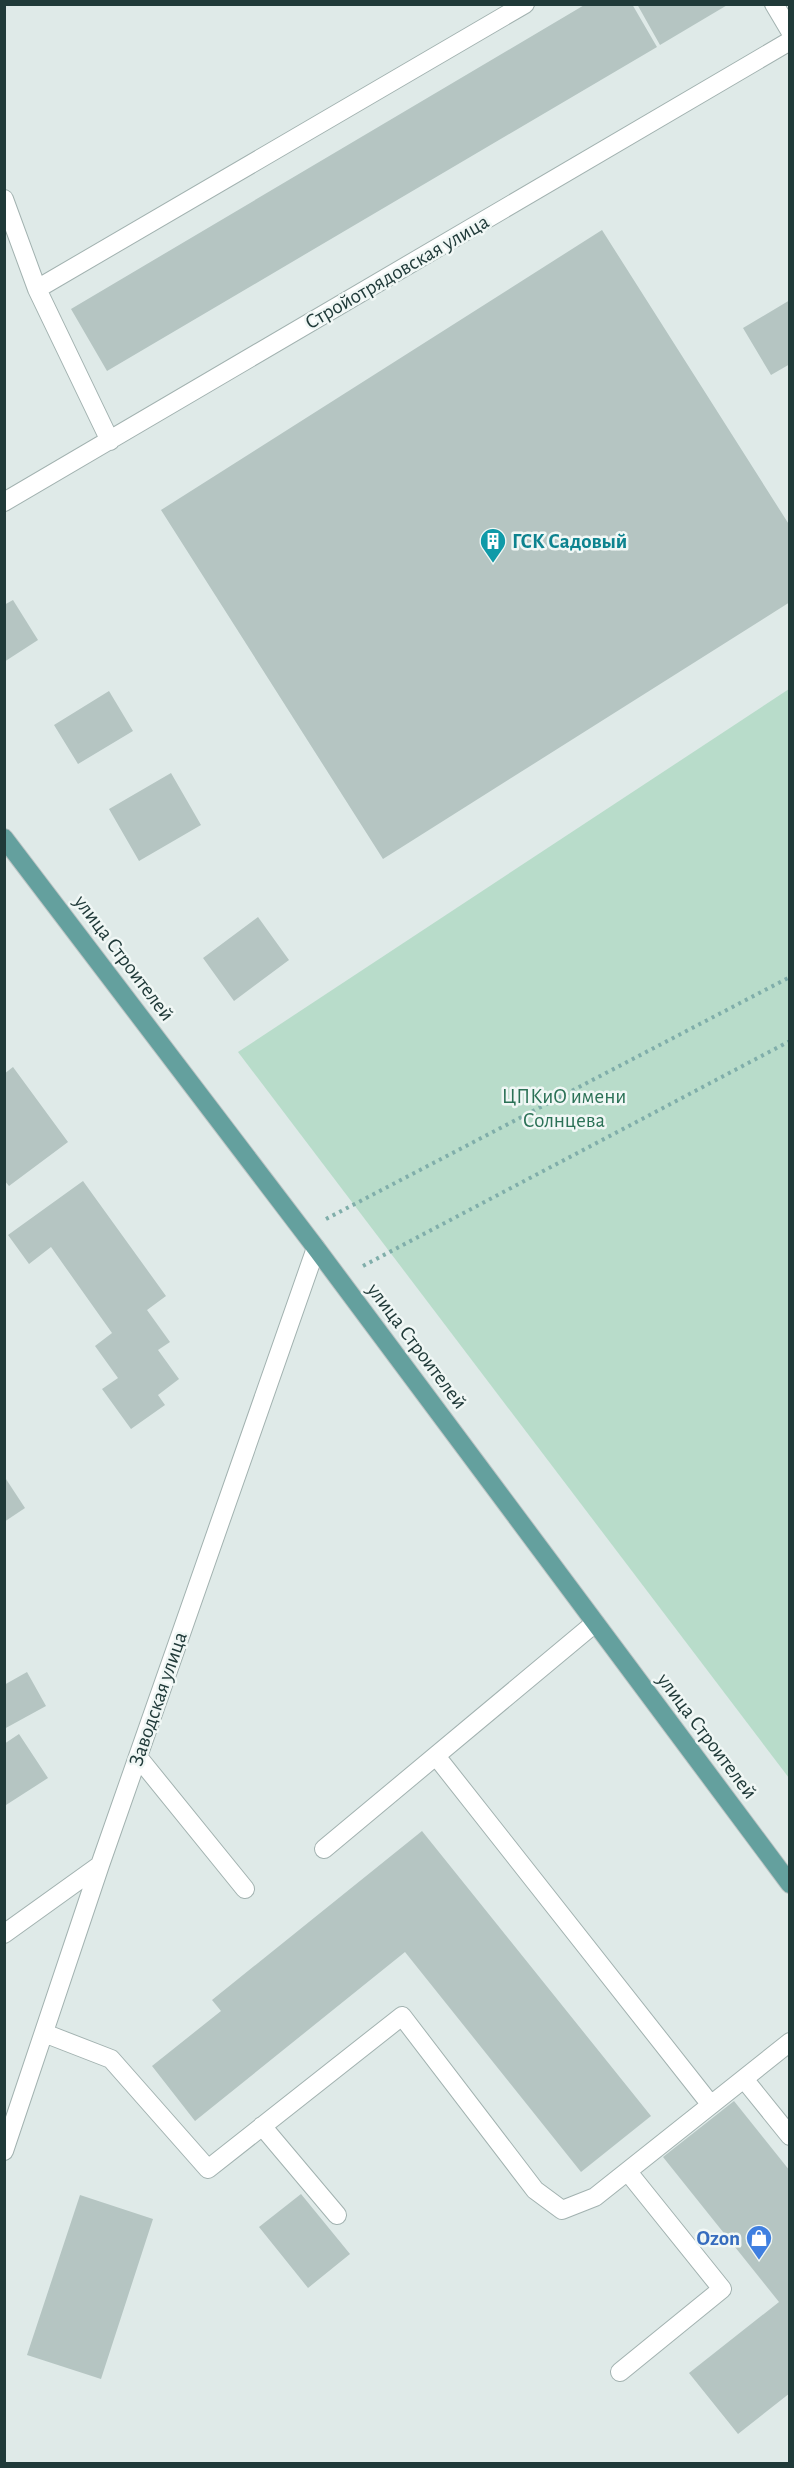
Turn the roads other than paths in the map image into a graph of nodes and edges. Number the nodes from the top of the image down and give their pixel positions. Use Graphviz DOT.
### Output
graph roads {
  1 [pos="525,4"];
  2 [pos="774,4"];
  3 [pos="789,31"];
  4 [pos="789,41"];
  5 [pos="4,199"];
  6 [pos="37,289"];
  7 [pos="110,441"];
  8 [pos="4,502"];
  9 [pos="4,838"];
  10 [pos="316,1248"];
  11 [pos="595,1623"];
  12 [pos="436,1756"];
  13 [pos="138,1757"];
  14 [pos="324,1849"];
  15 [pos="100,1865"];
  16 [pos="789,1884"];
  17 [pos="245,1889"];
  18 [pos="4,1934"];
  19 [pos="44,2033"];
  20 [pos="789,2042"];
  21 [pos="744,2079"];
  22 [pos="711,2105"];
  23 [pos="262,2126"];
  24 [pos="789,2136"];
  25 [pos="4,2151"];
  26 [pos="628,2172"];
  27 [pos="337,2215"];
  28 [pos="620,2372"];
  1 -- 6 [label="street"];
  2 -- 3 [label="street"];
  4 -- 7 [label="street, Стройотрядовская улица"];
  5 -- 6 [label="street"];
  6 -- 7 [label="street"];
  7 -- 8 [label="street, Стройотрядовская улица"];
  9 -- 10 [label="main road, улица Строителей"];
  10 -- 11 [label="main road, улица Строителей"];
  10 -- 13 [label="street, Заводская улица"];
  11 -- 12 [label="street"];
  11 -- 16 [label="main road, улица Строителей"];
  12 -- 14 [label="street"];
  12 -- 22 [label="street"];
  13 -- 15 [label="street, Заводская улица"];
  13 -- 17 [label="street"];
  15 -- 18 [label="street"];
  15 -- 19 [label="street, Заводская улица"];
  19 -- 23 [label="street"];
  19 -- 25 [label="street, Заводская улица"];
  20 -- 21 [label="street"];
  21 -- 22 [label="street"];
  21 -- 24 [label="street"];
  22 -- 26 [label="street"];
  23 -- 26 [label="street"];
  23 -- 27 [label="street"];
  26 -- 28 [label="street"];
}
